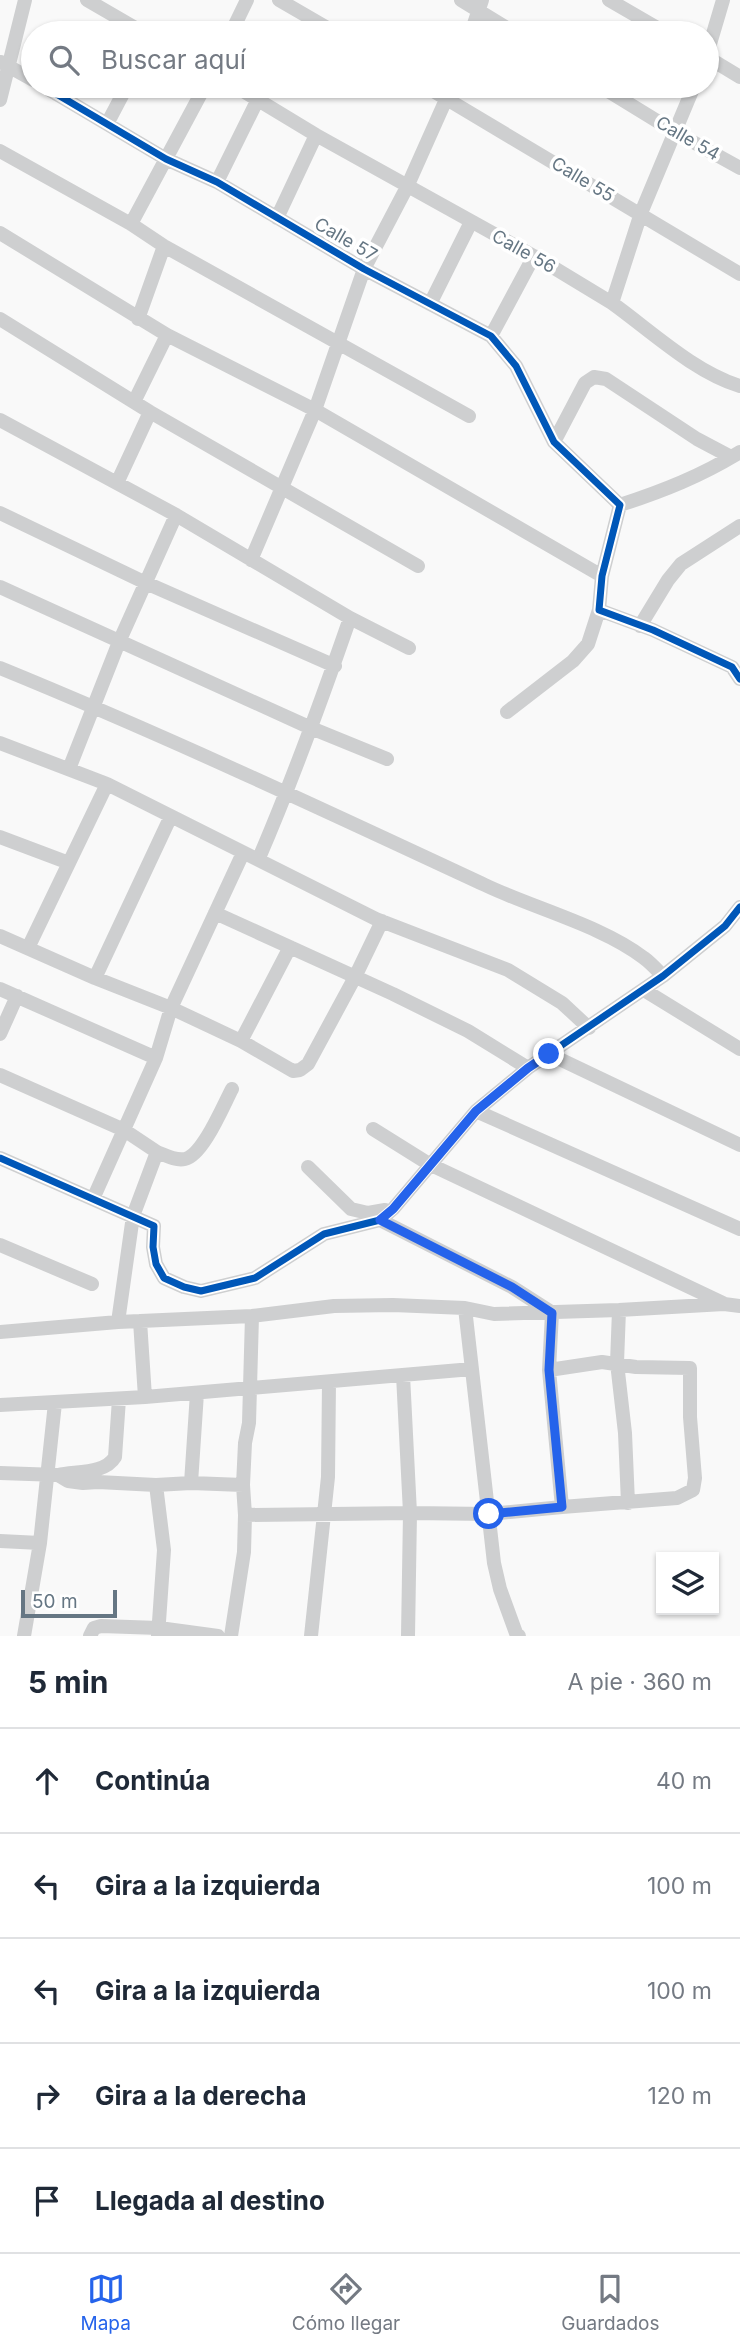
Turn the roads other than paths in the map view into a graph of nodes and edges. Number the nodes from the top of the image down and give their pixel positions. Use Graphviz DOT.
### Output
graph roads {
  1 [pos="25,0"];
  2 [pos="87,0"];
  3 [pos="247,0"];
  4 [pos="279,0"];
  5 [pos="461,0"];
  6 [pos="608,0"];
  7 [pos="723,0"];
  8 [pos="480,5"];
  9 [pos="123,21"];
  10 [pos="237,21"];
  11 [pos="315,21"];
  12 [pos="500,21"];
  13 [pos="645,21"];
  14 [pos="717,21"];
  15 [pos="4,63"];
  16 [pos="719,63"];
  17 [pos="21,73"];
  18 [pos="740,77"];
  19 [pos="63,98"];
  20 [pos="121,98"];
  21 [pos="199,98"];
  22 [pos="447,98"];
  23 [pos="459,98"];
  24 [pos="620,98"];
  25 [pos="689,98"];
  26 [pos="258,99"];
  27 [pos="0,100"];
  28 [pos="107,124"];
  29 [pos="675,132"];
  30 [pos="316,135"];
  31 [pos="0,151"];
  32 [pos="166,159"];
  33 [pos="740,168"];
  34 [pos="217,182"];
  35 [pos="407,187"];
  36 [pos="641,213"];
  37 [pos="277,218"];
  38 [pos="471,222"];
  39 [pos="131,224"];
  40 [pos="0,233"];
  41 [pos="164,246"];
  42 [pos="534,256"];
  43 [pos="364,269"];
  44 [pos="740,274"];
  45 [pos="612,303"];
  46 [pos="430,304"];
  47 [pos="138,318"];
  48 [pos="0,319"];
  49 [pos="167,335"];
  50 [pos="491,336"];
  51 [pos="338,341"];
  52 [pos="740,386"];
  53 [pos="134,402"];
  54 [pos="315,410"];
  55 [pos="150,412"];
  56 [pos="469,416"];
  57 [pos="0,420"];
  58 [pos="554,442"];
  59 [pos="736,455"];
  60 [pos="117,483"];
  61 [pos="283,487"];
  62 [pos="620,505"];
  63 [pos="0,513"];
  64 [pos="176,515"];
  65 [pos="740,526"];
  66 [pos="251,560"];
  67 [pos="418,566"];
  68 [pos="602,576"];
  69 [pos="146,583"];
  70 [pos="0,587"];
  71 [pos="599,610"];
  72 [pos="350,618"];
  73 [pos="640,626"];
  74 [pos="119,642"];
  75 [pos="410,648"];
  76 [pos="335,666"];
  77 [pos="0,668"];
  78 [pos="737,668"];
  79 [pos="95,706"];
  80 [pos="507,712"];
  81 [pos="311,728"];
  82 [pos="0,743"];
  83 [pos="387,759"];
  84 [pos="69,769"];
  85 [pos="107,783"];
  86 [pos="287,792"];
  87 [pos="171,816"];
  88 [pos="0,837"];
  89 [pos="243,853"];
  90 [pos="260,858"];
  91 [pos="69,863"];
  92 [pos="740,907"];
  93 [pos="215,913"];
  94 [pos="382,921"];
  95 [pos="0,936"];
  96 [pos="290,947"];
  97 [pos="28,948"];
  98 [pos="663,976"];
  99 [pos="95,978"];
  100 [pos="355,978"];
  101 [pos="0,989"];
  102 [pos="644,990"];
  103 [pos="17,996"];
  104 [pos="172,1008"];
  105 [pos="589,1028"];
  106 [pos="0,1034"];
  107 [pos="241,1041"];
  108 [pos="740,1049"];
  109 [pos="549,1054"];
  110 [pos="156,1058"];
  111 [pos="528,1068"];
  112 [pos="0,1074"];
  113 [pos="232,1089"];
  114 [pos="476,1111"];
  115 [pos="373,1129"];
  116 [pos="124,1130"];
  117 [pos="740,1145"];
  118 [pos="157,1152"];
  119 [pos="0,1158"];
  120 [pos="429,1164"];
  121 [pos="308,1167"];
  122 [pos="93,1199"];
  123 [pos="393,1209"];
  124 [pos="133,1216"];
  125 [pos="380,1220"];
  126 [pos="740,1229"];
  127 [pos="0,1245"];
  128 [pos="92,1284"];
  129 [pos="724,1304"];
  130 [pos="740,1307"];
  131 [pos="465,1308"];
  132 [pos="619,1310"];
  133 [pos="552,1313"];
  134 [pos="252,1316"];
  135 [pos="140,1321"];
  136 [pos="118,1322"];
  137 [pos="0,1332"];
  138 [pos="617,1363"];
  139 [pos="472,1369"];
  140 [pos="549,1370"];
  141 [pos="403,1375"];
  142 [pos="329,1382"];
  143 [pos="250,1388"];
  144 [pos="197,1393"];
  145 [pos="145,1397"];
  146 [pos="119,1399"];
  147 [pos="55,1403"];
  148 [pos="0,1405"];
  149 [pos="0,1473"];
  150 [pos="53,1476"];
  151 [pos="191,1483"];
  152 [pos="156,1485"];
  153 [pos="243,1485"];
  154 [pos="628,1503"];
  155 [pos="562,1507"];
  156 [pos="410,1513"];
  157 [pos="489,1514"];
  158 [pos="245,1515"];
  159 [pos="325,1515"];
  160 [pos="0,1541"];
  161 [pos="40,1543"];
  162 [pos="158,1632"];
  163 [pos="24,1636"];
  164 [pos="90,1636"];
  165 [pos="218,1636"];
  166 [pos="231,1636"];
  167 [pos="311,1636"];
  168 [pos="408,1636"];
  169 [pos="519,1636"];
  1 -- 15 [label="street"];
  2 -- 9 [label="street"];
  3 -- 10 [label="street"];
  4 -- 11 [label="street"];
  5 -- 8 [label="street"];
  6 -- 13 [label="street"];
  7 -- 14 [label="street"];
  8 -- 12 [label="street"];
  15 -- 17 [label="street"];
  15 -- 27 [label="street"];
  16 -- 18 [label="street"];
  19 -- 28 [label="street, Calle 57"];
  20 -- 28 [label="street"];
  21 -- 32 [label="street"];
  22 -- 35 [label="street"];
  23 -- 36 [label="street, Calle 55"];
  24 -- 29 [label="street, Calle 54"];
  25 -- 29 [label="street"];
  26 -- 30 [label="street, Calle 56"];
  26 -- 34 [label="street"];
  28 -- 32 [label="street, Calle 57"];
  29 -- 33 [label="street, Calle 54"];
  29 -- 36 [label="street"];
  30 -- 35 [label="street, Calle 56"];
  30 -- 37 [label="street"];
  31 -- 39 [label="street"];
  32 -- 34 [label="street, Calle 57"];
  32 -- 39 [label="street"];
  34 -- 37 [label="street, Calle 57"];
  35 -- 38 [label="street, Calle 56"];
  35 -- 43 [label="street"];
  36 -- 44 [label="street, Calle 55"];
  36 -- 45 [label="street"];
  37 -- 43 [label="street, Calle 57"];
  38 -- 42 [label="street, Calle 56"];
  38 -- 46 [label="street"];
  39 -- 41 [label="street"];
  40 -- 47 [label="street"];
  41 -- 47 [label="street"];
  41 -- 51 [label="street"];
  42 -- 45 [label="street, Calle 56"];
  42 -- 50 [label="street"];
  43 -- 46 [label="street, Calle 57"];
  43 -- 51 [label="street"];
  45 -- 52 [label="street, Calle 56"];
  46 -- 50 [label="street, Calle 57"];
  47 -- 49 [label="street"];
  48 -- 53 [label="street"];
  49 -- 53 [label="street"];
  49 -- 54 [label="street"];
  50 -- 58 [label="street, Calle 57"];
  51 -- 54 [label="street"];
  51 -- 56 [label="street"];
  53 -- 55 [label="street"];
  54 -- 61 [label="street"];
  54 -- 68 [label="street"];
  55 -- 60 [label="street"];
  55 -- 61 [label="street"];
  57 -- 60 [label="street"];
  58 -- 59 [label="street"];
  58 -- 62 [label="street, Calle 57"];
  59 -- 62 [label="street"];
  60 -- 64 [label="street"];
  61 -- 66 [label="street"];
  61 -- 67 [label="street"];
  62 -- 68 [label="street"];
  63 -- 69 [label="street"];
  64 -- 66 [label="street"];
  64 -- 69 [label="street"];
  65 -- 73 [label="street"];
  66 -- 72 [label="street"];
  68 -- 71 [label="street"];
  69 -- 74 [label="street"];
  69 -- 76 [label="street"];
  70 -- 74 [label="street"];
  71 -- 73 [label="street"];
  71 -- 80 [label="street"];
  72 -- 75 [label="street"];
  72 -- 76 [label="street"];
  73 -- 78 [label="street"];
  74 -- 79 [label="street"];
  74 -- 81 [label="street"];
  76 -- 81 [label="street"];
  77 -- 79 [label="street"];
  79 -- 84 [label="street"];
  79 -- 86 [label="street"];
  81 -- 83 [label="street"];
  81 -- 86 [label="street"];
  82 -- 84 [label="street"];
  84 -- 85 [label="street"];
  85 -- 87 [label="street"];
  85 -- 91 [label="street"];
  86 -- 90 [label="street"];
  86 -- 98 [label="street"];
  87 -- 89 [label="street"];
  87 -- 99 [label="street"];
  88 -- 91 [label="street"];
  89 -- 90 [label="street"];
  89 -- 93 [label="street"];
  90 -- 94 [label="street"];
  91 -- 97 [label="street"];
  92 -- 98 [label="street"];
  93 -- 96 [label="street"];
  93 -- 104 [label="street"];
  94 -- 100 [label="street"];
  94 -- 105 [label="street"];
  95 -- 97 [label="street"];
  96 -- 100 [label="street"];
  96 -- 107 [label="street"];
  97 -- 99 [label="street"];
  98 -- 102 [label="street"];
  99 -- 104 [label="street"];
  100 -- 107 [label="street"];
  100 -- 111 [label="street"];
  101 -- 103 [label="street"];
  102 -- 105 [label="street"];
  102 -- 108 [label="street"];
  103 -- 106 [label="street"];
  103 -- 110 [label="street"];
  104 -- 107 [label="street"];
  104 -- 110 [label="street"];
  105 -- 109 [label="street"];
  109 -- 111 [label="street"];
  109 -- 117 [label="street"];
  110 -- 116 [label="street"];
  111 -- 114 [label="street"];
  112 -- 116 [label="street"];
  113 -- 118 [label="street"];
  114 -- 120 [label="street"];
  114 -- 126 [label="street"];
  115 -- 120 [label="street"];
  116 -- 118 [label="street"];
  116 -- 122 [label="street"];
  118 -- 124 [label="street"];
  119 -- 122 [label="street"];
  120 -- 123 [label="street"];
  120 -- 129 [label="street"];
  121 -- 123 [label="street"];
  122 -- 124 [label="street"];
  123 -- 125 [label="street"];
  124 -- 125 [label="street"];
  124 -- 136 [label="street"];
  125 -- 133 [label="street"];
  127 -- 128 [label="street"];
  129 -- 130 [label="street"];
  129 -- 132 [label="street"];
  131 -- 133 [label="street"];
  131 -- 134 [label="street"];
  131 -- 139 [label="street"];
  132 -- 133 [label="street"];
  132 -- 138 [label="street"];
  133 -- 140 [label="street"];
  134 -- 135 [label="street"];
  134 -- 143 [label="street"];
  135 -- 136 [label="street"];
  135 -- 145 [label="street"];
  136 -- 137 [label="street"];
  138 -- 140 [label="street"];
  138 -- 154 [label="street"];
  138 -- 154 [label="street"];
  139 -- 141 [label="street"];
  139 -- 157 [label="street"];
  140 -- 155 [label="street"];
  141 -- 142 [label="street"];
  141 -- 156 [label="street"];
  142 -- 143 [label="street"];
  142 -- 159 [label="street"];
  143 -- 144 [label="street"];
  143 -- 153 [label="street"];
  144 -- 145 [label="street"];
  144 -- 151 [label="street"];
  145 -- 146 [label="street"];
  146 -- 147 [label="street"];
  146 -- 150 [label="street"];
  147 -- 148 [label="street"];
  147 -- 150 [label="street"];
  149 -- 150 [label="street"];
  150 -- 152 [label="street"];
  150 -- 161 [label="street"];
  151 -- 152 [label="street"];
  151 -- 153 [label="street"];
  152 -- 162 [label="street"];
  153 -- 158 [label="street"];
  154 -- 155 [label="street"];
  155 -- 157 [label="street"];
  156 -- 157 [label="street"];
  156 -- 159 [label="street"];
  156 -- 168 [label="street"];
  157 -- 169 [label="street"];
  158 -- 159 [label="street"];
  158 -- 166 [label="street"];
  159 -- 167 [label="street"];
  160 -- 161 [label="street"];
  161 -- 163 [label="street"];
  162 -- 164 [label="street"];
  162 -- 165 [label="street"];
}
